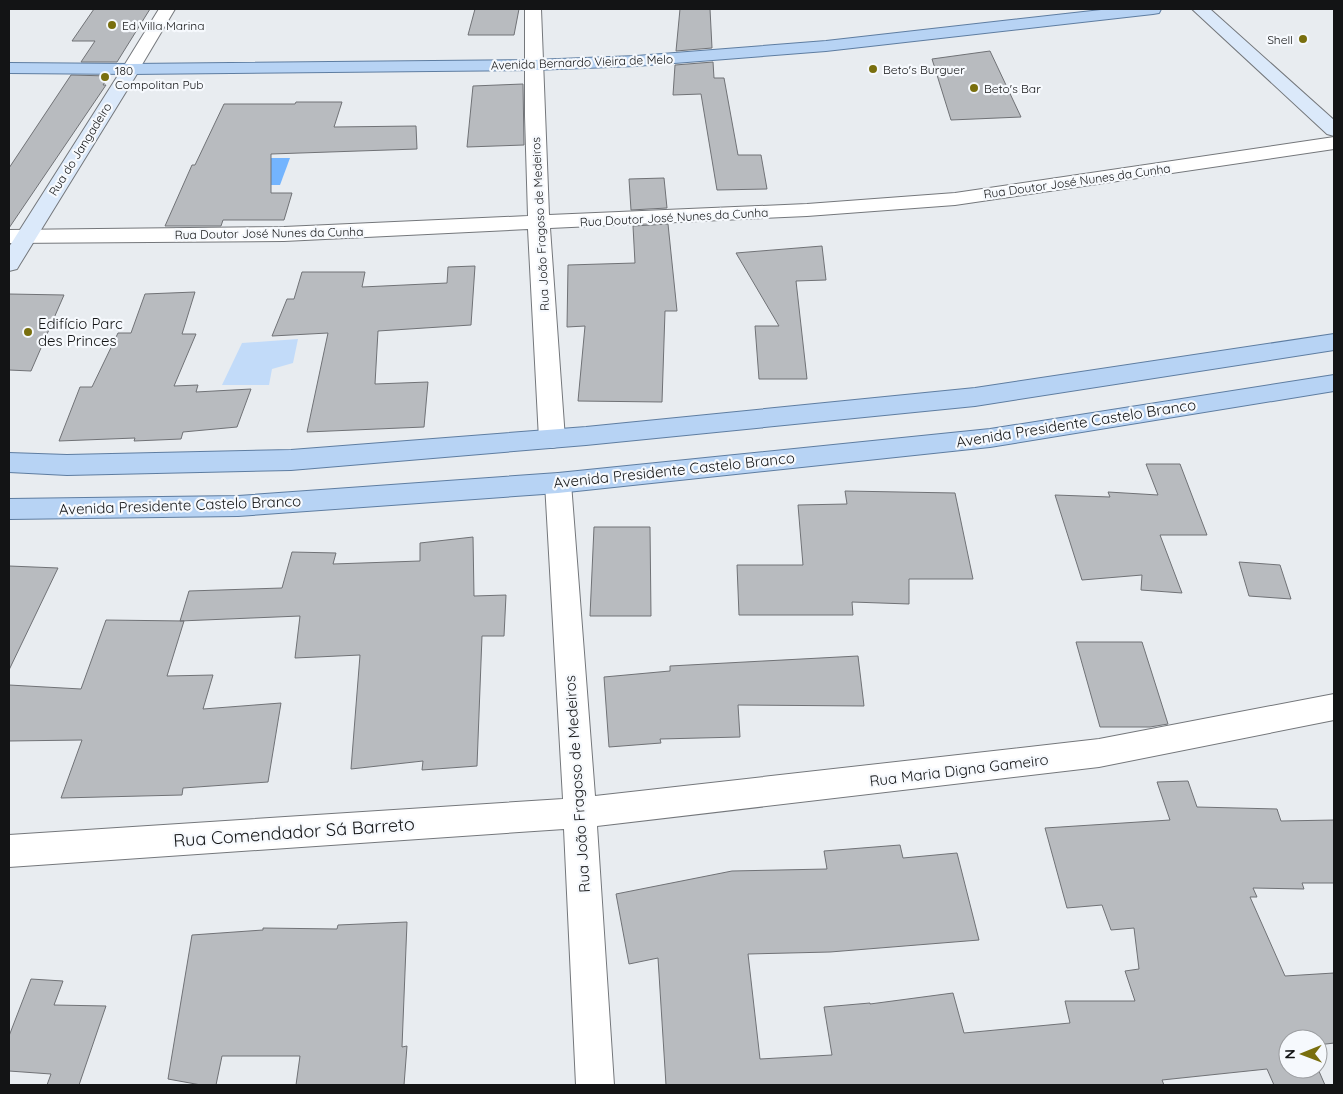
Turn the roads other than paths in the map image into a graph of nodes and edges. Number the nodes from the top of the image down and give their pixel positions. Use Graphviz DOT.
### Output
graph roads {
  1 [pos="168,9"];
  2 [pos="533,9"];
  3 [pos="1154,9"];
  4 [pos="1200,9"];
  5 [pos="533,65"];
  6 [pos="9,68"];
  7 [pos="131,69"];
  8 [pos="1334,130"];
  9 [pos="1334,143"];
  10 [pos="539,224"];
  11 [pos="17,237"];
  12 [pos="9,264"];
  13 [pos="1334,342"];
  14 [pos="1334,383"];
  15 [pos="552,439"];
  16 [pos="9,463"];
  17 [pos="558,483"];
  18 [pos="9,509"];
  19 [pos="1334,707"];
  20 [pos="580,813"];
  21 [pos="9,851"];
  22 [pos="595,1085"];
  1 -- 7 [label="street, Rua do Jangadeiro"];
  2 -- 5 [label="street, Rua João Fragoso de Medeiros"];
  3 -- 5 [label="main road, Avenida Bernardo Vieira de Melo"];
  4 -- 8 [label="street"];
  5 -- 7 [label="main road, Avenida Bernardo Vieira de Melo"];
  5 -- 10 [label="street, Rua João Fragoso de Medeiros"];
  6 -- 7 [label="main road, Avenida Bernardo Vieira de Melo"];
  7 -- 11 [label="street, Rua do Jangadeiro"];
  9 -- 10 [label="street, Rua Doutor José Nunes da Cunha"];
  10 -- 11 [label="street, Rua Doutor José Nunes da Cunha"];
  10 -- 15 [label="street, Rua João Fragoso de Medeiros"];
  11 -- 12 [label="street, Rua do Jangadeiro"];
  13 -- 15 [label="main road"];
  14 -- 17 [label="main road, Avenida Presidente Castelo Branco"];
  15 -- 16 [label="main road"];
  17 -- 18 [label="main road, Avenida Presidente Castelo Branco"];
  17 -- 20 [label="street, Rua João Fragoso de Medeiros"];
  19 -- 20 [label="street, Rua Maria Digna Gameiro"];
  20 -- 21 [label="street, Rua Comendador Sá Barreto"];
  20 -- 22 [label="street, Rua João Fragoso de Medeiros"];
}
